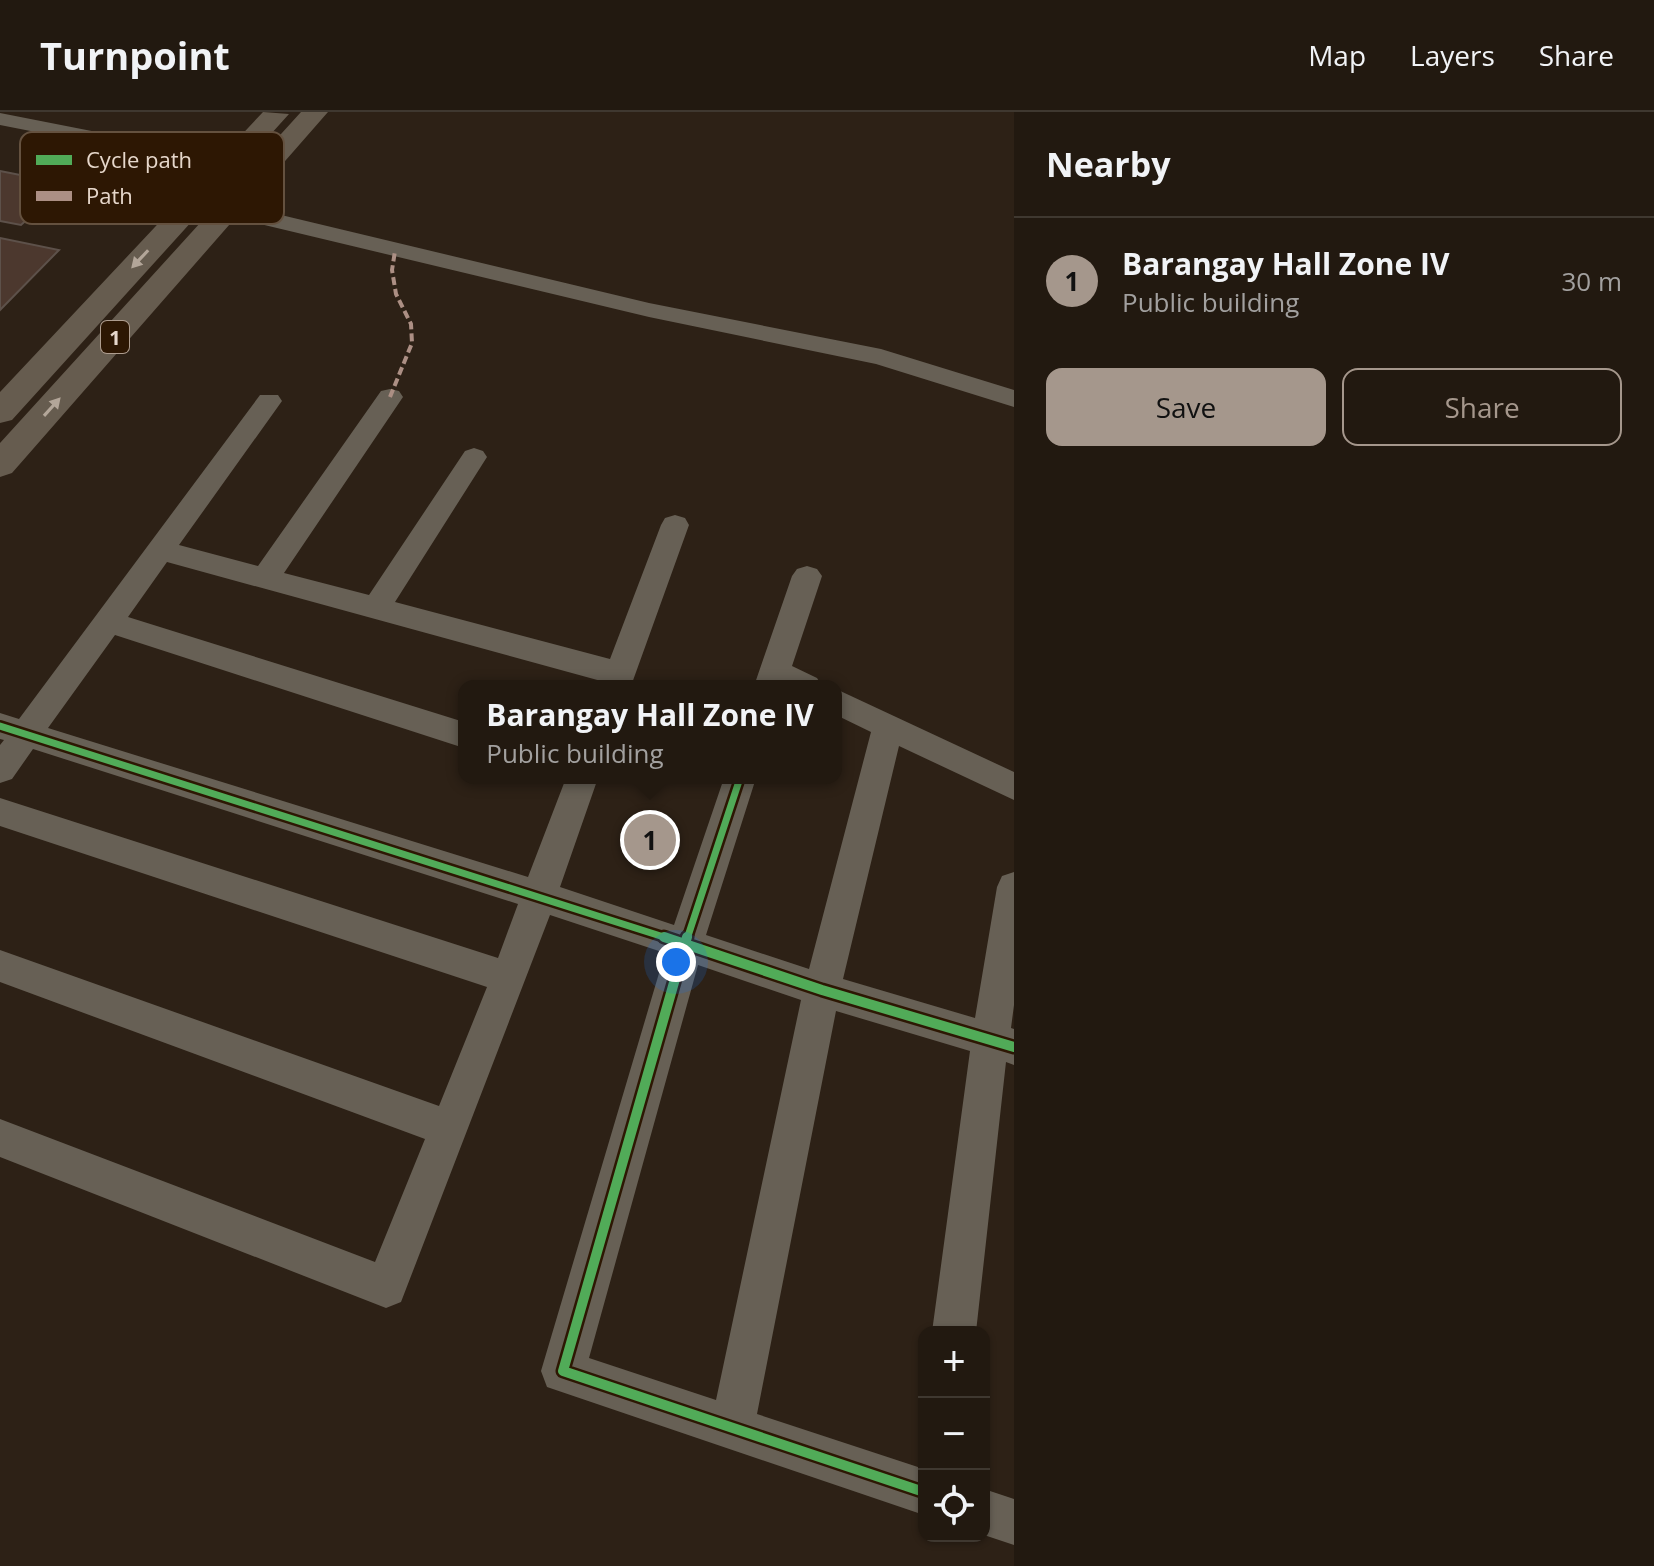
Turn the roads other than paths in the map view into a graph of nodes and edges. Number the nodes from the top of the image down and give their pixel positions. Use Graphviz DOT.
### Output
graph roads {
  1 [pos="278,112"];
  2 [pos="315,112"];
  3 [pos="0,119"];
  4 [pos="66,132"];
  5 [pos="259,132"];
  6 [pos="284,148"];
  7 [pos="284,223"];
  8 [pos="172,224"];
  9 [pos="217,224"];
  10 [pos="390,397"];
  11 [pos="1014,399"];
  12 [pos="269,401"];
  13 [pos="0,412"];
  14 [pos="474,457"];
  15 [pos="0,465"];
  16 [pos="675,525"];
  17 [pos="161,550"];
  18 [pos="266,576"];
  19 [pos="807,576"];
  20 [pos="376,608"];
  21 [pos="108,622"];
  22 [pos="773,678"];
  23 [pos="617,680"];
  24 [pos="842,704"];
  25 [pos="888,727"];
  26 [pos="13,730"];
  27 [pos="458,733"];
  28 [pos="0,770"];
  29 [pos="580,784"];
  30 [pos="738,784"];
  31 [pos="1014,787"];
  32 [pos="0,812"];
  33 [pos="1014,887"];
  34 [pos="540,896"];
  35 [pos="685,945"];
  36 [pos="0,966"];
  37 [pos="509,978"];
  38 [pos="822,990"];
  39 [pos="1002,1043"];
  40 [pos="448,1128"];
  41 [pos="0,1138"];
  42 [pos="955,1326"];
  43 [pos="732,1428"];
  44 [pos="918,1490"];
  45 [pos="990,1514"];
  46 [pos="1014,1522"];
  1 -- 5 [label="highway, 1"];
  2 -- 6 [label="highway, 1"];
  3 -- 4 [label="street"];
  7 -- 11 [label="street"];
  8 -- 13 [label="highway, 1, one-way"];
  15 -- 9 [label="highway, 1, one-way"];
  10 -- 18 [label="street"];
  12 -- 17 [label="street"];
  14 -- 20 [label="street"];
  16 -- 23 [label="street"];
  17 -- 18 [label="street"];
  17 -- 21 [label="street"];
  18 -- 20 [label="street"];
  19 -- 22 [label="street"];
  20 -- 23 [label="street"];
  21 -- 26 [label="street"];
  21 -- 27 [label="street"];
  24 -- 25 [label="street"];
  25 -- 31 [label="street"];
  25 -- 38 [label="street"];
  26 -- 28 [label="street"];
  26 -- 34 [label="street"];
  29 -- 34 [label="street"];
  30 -- 35 [label="street"];
  32 -- 37 [label="street"];
  33 -- 39 [label="street"];
  34 -- 35 [label="street"];
  34 -- 37 [label="street"];
  35 -- 38 [label="street"];
  35 -- 43 [label="street"];
  36 -- 40 [label="street"];
  37 -- 40 [label="street"];
  38 -- 39 [label="street"];
  38 -- 43 [label="street"];
  39 -- 42 [label="street"];
  40 -- 41 [label="street"];
  43 -- 44 [label="street"];
  45 -- 46 [label="street"];
}
